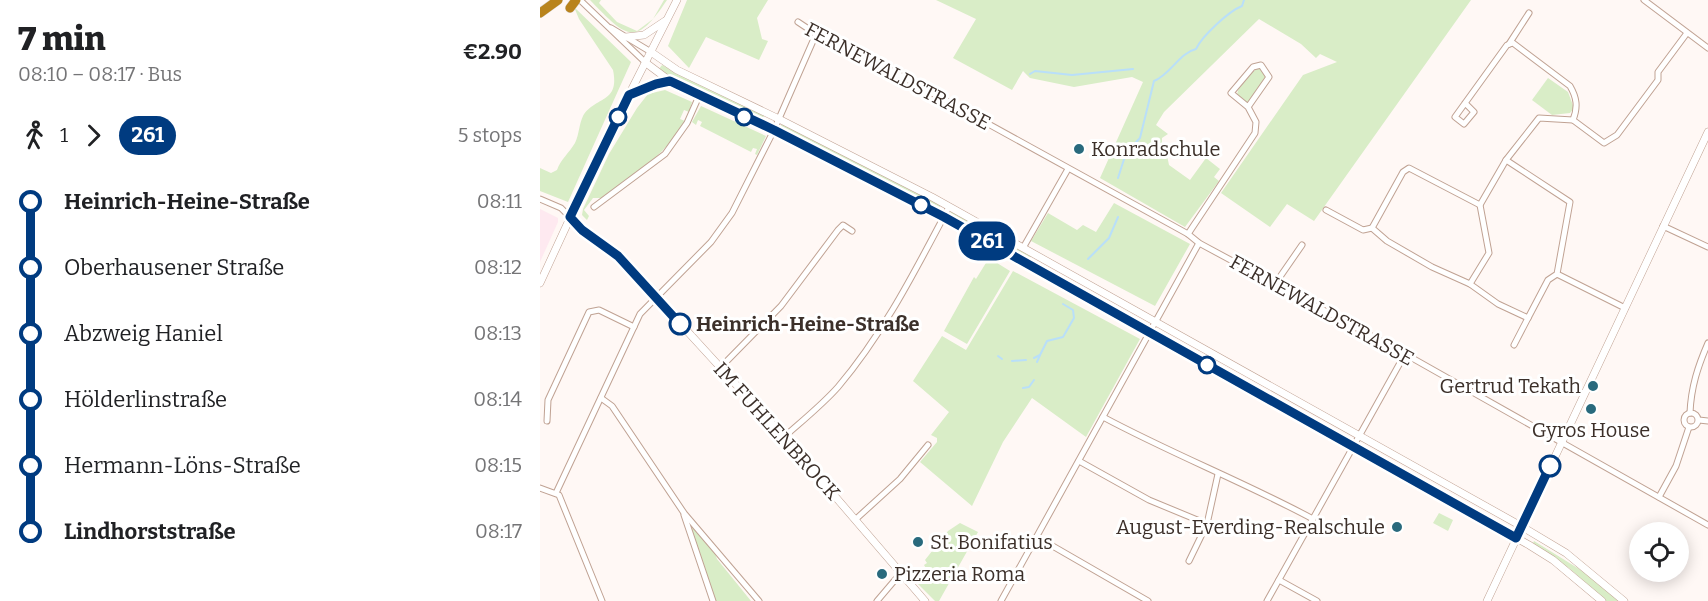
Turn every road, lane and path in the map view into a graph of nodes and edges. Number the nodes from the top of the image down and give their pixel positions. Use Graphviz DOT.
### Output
graph roads {
  1 [pos="558,0"];
  2 [pos="677,0"];
  3 [pos="1644,0"];
  4 [pos="577,3"];
  5 [pos="540,13"];
  6 [pos="1529,13"];
  7 [pos="667,20"];
  8 [pos="798,22"];
  9 [pos="603,24"];
  10 [pos="1687,33"];
  11 [pos="816,34"];
  12 [pos="626,37"];
  13 [pos="1509,44"];
  14 [pos="1708,48"];
  15 [pos="651,52"];
  16 [pos="645,63"];
  17 [pos="670,81"];
  18 [pos="629,95"];
  19 [pos="699,96"];
  20 [pos="1465,103"];
  21 [pos="1248,107"];
  22 [pos="779,119"];
  23 [pos="1573,120"];
  24 [pos="774,130"];
  25 [pos="1708,132"];
  26 [pos="1506,160"];
  27 [pos="1068,169"];
  28 [pos="540,199"];
  29 [pos="1480,205"];
  30 [pos="594,207"];
  31 [pos="949,207"];
  32 [pos="1326,210"];
  33 [pos="570,217"];
  34 [pos="944,217"];
  35 [pos="1663,226"];
  36 [pos="1372,228"];
  37 [pos="852,231"];
  38 [pos="1188,234"];
  39 [pos="1199,243"];
  40 [pos="1302,244"];
  41 [pos="1708,247"];
  42 [pos="1023,248"];
  43 [pos="1557,274"];
  44 [pos="540,283"];
  45 [pos="1275,284"];
  46 [pos="1470,285"];
  47 [pos="656,297"];
  48 [pos="1625,308"];
  49 [pos="1528,318"];
  50 [pos="1157,323"];
  51 [pos="634,327"];
  52 [pos="1151,333"];
  53 [pos="1708,343"];
  54 [pos="1514,345"];
  55 [pos="1405,354"];
  56 [pos="720,368"];
  57 [pos="601,398"];
  58 [pos="1690,413"];
  59 [pos="1103,417"];
  60 [pos="1699,420"];
  61 [pos="547,421"];
  62 [pos="1708,421"];
  63 [pos="1689,427"];
  64 [pos="1359,436"];
  65 [pos="784,437"];
  66 [pos="1561,442"];
  67 [pos="928,445"];
  68 [pos="1353,447"];
  69 [pos="1079,461"];
  70 [pos="1218,474"];
  71 [pos="540,488"];
  72 [pos="556,494"];
  73 [pos="1659,497"];
  74 [pos="684,513"];
  75 [pos="856,519"];
  76 [pos="1313,519"];
  77 [pos="1207,524"];
  78 [pos="1708,525"];
  79 [pos="1521,526"];
  80 [pos="1037,537"];
  81 [pos="1516,538"];
  82 [pos="1189,561"];
  83 [pos="900,574"];
  84 [pos="1279,580"];
  85 [pos="602,601"];
  86 [pos="713,601"];
  87 [pos="759,601"];
  88 [pos="877,601"];
  89 [pos="925,601"];
  90 [pos="1001,601"];
  91 [pos="1148,601"];
  92 [pos="1267,601"];
  93 [pos="1317,601"];
  94 [pos="1486,601"];
  95 [pos="1602,601"];
  96 [pos="1624,601"];
  1 -- 5 [label="highway"];
  2 -- 7 [label="main road"];
  3 -- 10 [label="street"];
  4 -- 9 [label="street"];
  6 -- 13 [label="street"];
  7 -- 12 [label="main road"];
  7 -- 15 [label="main road"];
  8 -- 11 [label="street, FERNEWALDSTRASSE"];
  9 -- 12 [label="street"];
  9 -- 16 [label="street"];
  10 -- 14 [label="street"];
  10 -- 23 [label="street"];
  11 -- 22 [label="street"];
  11 -- 27 [label="street, FERNEWALDSTRASSE"];
  12 -- 15 [label="street"];
  13 -- 20 [label="street"];
  13 -- 23 [label="street"];
  15 -- 16 [label="main road"];
  15 -- 22 [label="main road"];
  16 -- 17 [label="main road"];
  16 -- 18 [label="main road"];
  17 -- 18 [label="main road"];
  17 -- 19 [label="main road"];
  18 -- 33 [label="main road"];
  19 -- 24 [label="main road"];
  19 -- 30 [label="street"];
  21 -- 21 [label="street"];
  21 -- 38 [label="street"];
  22 -- 24 [label="street"];
  22 -- 31 [label="main road"];
  23 -- 26 [label="street"];
  24 -- 34 [label="main road"];
  24 -- 47 [label="street"];
  25 -- 35 [label="main road"];
  26 -- 29 [label="street"];
  26 -- 43 [label="street"];
  27 -- 38 [label="street, FERNEWALDSTRASSE"];
  27 -- 42 [label="street"];
  28 -- 33 [label="street"];
  29 -- 36 [label="street"];
  29 -- 46 [label="street"];
  31 -- 34 [label="street"];
  31 -- 42 [label="main road"];
  32 -- 36 [label="street"];
  33 -- 44 [label="main road"];
  33 -- 47 [label="main road, IM FUHLENBROCK"];
  34 -- 52 [label="main road"];
  34 -- 65 [label="street"];
  35 -- 41 [label="street"];
  35 -- 48 [label="main road"];
  36 -- 46 [label="street"];
  37 -- 56 [label="street"];
  38 -- 39 [label="street, FERNEWALDSTRASSE"];
  39 -- 45 [label="street, FERNEWALDSTRASSE"];
  39 -- 50 [label="street"];
  40 -- 45 [label="street"];
  42 -- 50 [label="main road"];
  43 -- 48 [label="street"];
  43 -- 49 [label="street"];
  45 -- 55 [label="street, FERNEWALDSTRASSE"];
  46 -- 49 [label="street"];
  47 -- 51 [label="street"];
  47 -- 56 [label="main road, IM FUHLENBROCK"];
  48 -- 66 [label="main road"];
  49 -- 54 [label="street"];
  50 -- 52 [label="street"];
  50 -- 64 [label="main road"];
  51 -- 57 [label="street"];
  51 -- 61 [label="street"];
  52 -- 59 [label="street"];
  52 -- 68 [label="main road"];
  53 -- 58 [label="street"];
  55 -- 64 [label="street"];
  55 -- 66 [label="street, FERNEWALDSTRASSE"];
  56 -- 65 [label="main road, IM FUHLENBROCK"];
  57 -- 72 [label="street"];
  57 -- 74 [label="street"];
  58 -- 60 [label="street"];
  58 -- 63 [label="street"];
  59 -- 69 [label="street"];
  59 -- 70 [label="street"];
  60 -- 62 [label="street"];
  60 -- 63 [label="street"];
  63 -- 73 [label="street"];
  64 -- 68 [label="street"];
  64 -- 79 [label="main road"];
  65 -- 75 [label="main road, IM FUHLENBROCK"];
  66 -- 73 [label="street, FERNEWALDSTRASSE"];
  66 -- 79 [label="main road"];
  67 -- 75 [label="street"];
  68 -- 76 [label="street"];
  68 -- 81 [label="main road"];
  69 -- 77 [label="street"];
  69 -- 80 [label="street"];
  70 -- 76 [label="street"];
  70 -- 77 [label="street"];
  71 -- 72 [label="street"];
  72 -- 85 [label="street"];
  73 -- 78 [label="street, FERNEWALDSTRASSE"];
  74 -- 86 [label="street"];
  74 -- 87 [label="street"];
  75 -- 83 [label="main road, IM FUHLENBROCK"];
  76 -- 84 [label="street"];
  77 -- 82 [label="street"];
  79 -- 81 [label="main road"];
  79 -- 96 [label="main road"];
  80 -- 90 [label="street"];
  80 -- 91 [label="street"];
  81 -- 94 [label="main road"];
  81 -- 95 [label="main road"];
  83 -- 88 [label="street"];
  83 -- 89 [label="main road, IM FUHLENBROCK"];
  84 -- 92 [label="street"];
  84 -- 93 [label="street"];
}
